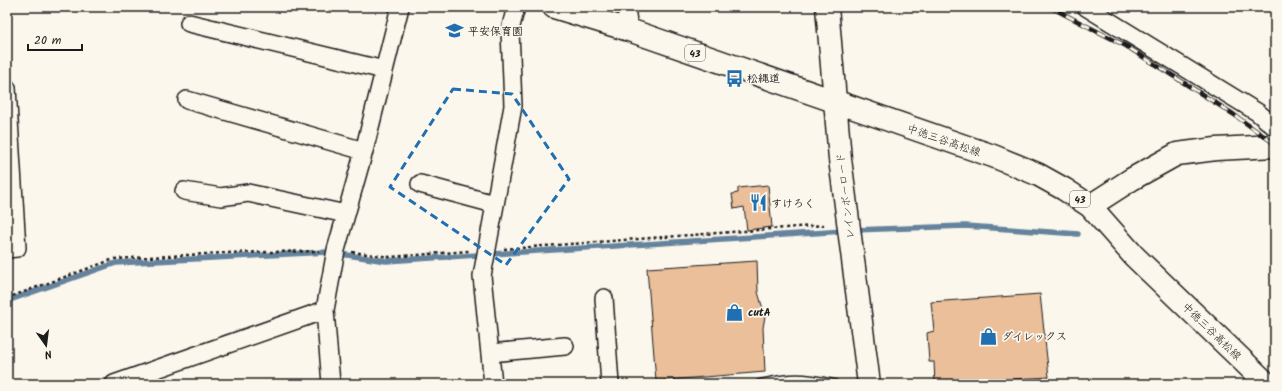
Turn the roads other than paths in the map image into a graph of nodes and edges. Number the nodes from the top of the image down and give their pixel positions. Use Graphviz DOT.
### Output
graph roads {
  1 [pos="400,7"];
  2 [pos="516,7"];
  3 [pos="554,7"];
  4 [pos="626,7"];
  5 [pos="827,7"];
  6 [pos="1091,7"];
  7 [pos="188,24"];
  8 [pos="629,30"];
  9 [pos="384,70"];
  10 [pos="7,88"];
  11 [pos="187,100"];
  12 [pos="835,102"];
  13 [pos="1275,127"];
  14 [pos="1275,146"];
  15 [pos="364,152"];
  16 [pos="420,184"];
  17 [pos="184,191"];
  18 [pos="494,204"];
  19 [pos="1090,206"];
  20 [pos="346,214"];
  21 [pos="7,249"];
  22 [pos="604,298"];
  23 [pos="325,310"];
  24 [pos="565,346"];
  25 [pos="490,353"];
  26 [pos="114,384"];
  27 [pos="331,384"];
  28 [pos="493,384"];
  29 [pos="610,384"];
  30 [pos="760,384"];
  31 [pos="834,384"];
  32 [pos="869,384"];
  33 [pos="1267,384"];
  1 -- 9 [label="street"];
  2 -- 18 [label="street"];
  3 -- 8 [label="main road, 中徳三谷高松線 / 43"];
  4 -- 8 [label="street"];
  5 -- 12 [label="main road, レインボーロード"];
  6 -- 13 [label="street"];
  7 -- 9 [label="street"];
  8 -- 12 [label="main road, 中徳三谷高松線 / 43"];
  9 -- 15 [label="street"];
  10 -- 21 [label="street"];
  11 -- 15 [label="street"];
  12 -- 19 [label="main road, 中徳三谷高松線 / 43"];
  12 -- 32 [label="main road, レインボーロード"];
  14 -- 19 [label="main road"];
  15 -- 20 [label="street"];
  16 -- 18 [label="street"];
  17 -- 20 [label="street"];
  18 -- 25 [label="street"];
  19 -- 33 [label="main road, 中徳三谷高松線 / 43"];
  20 -- 23 [label="street"];
  22 -- 29 [label="street"];
  23 -- 26 [label="street"];
  23 -- 27 [label="street"];
  24 -- 25 [label="street"];
  25 -- 28 [label="street"];
  30 -- 31 [label="lane"];
}
